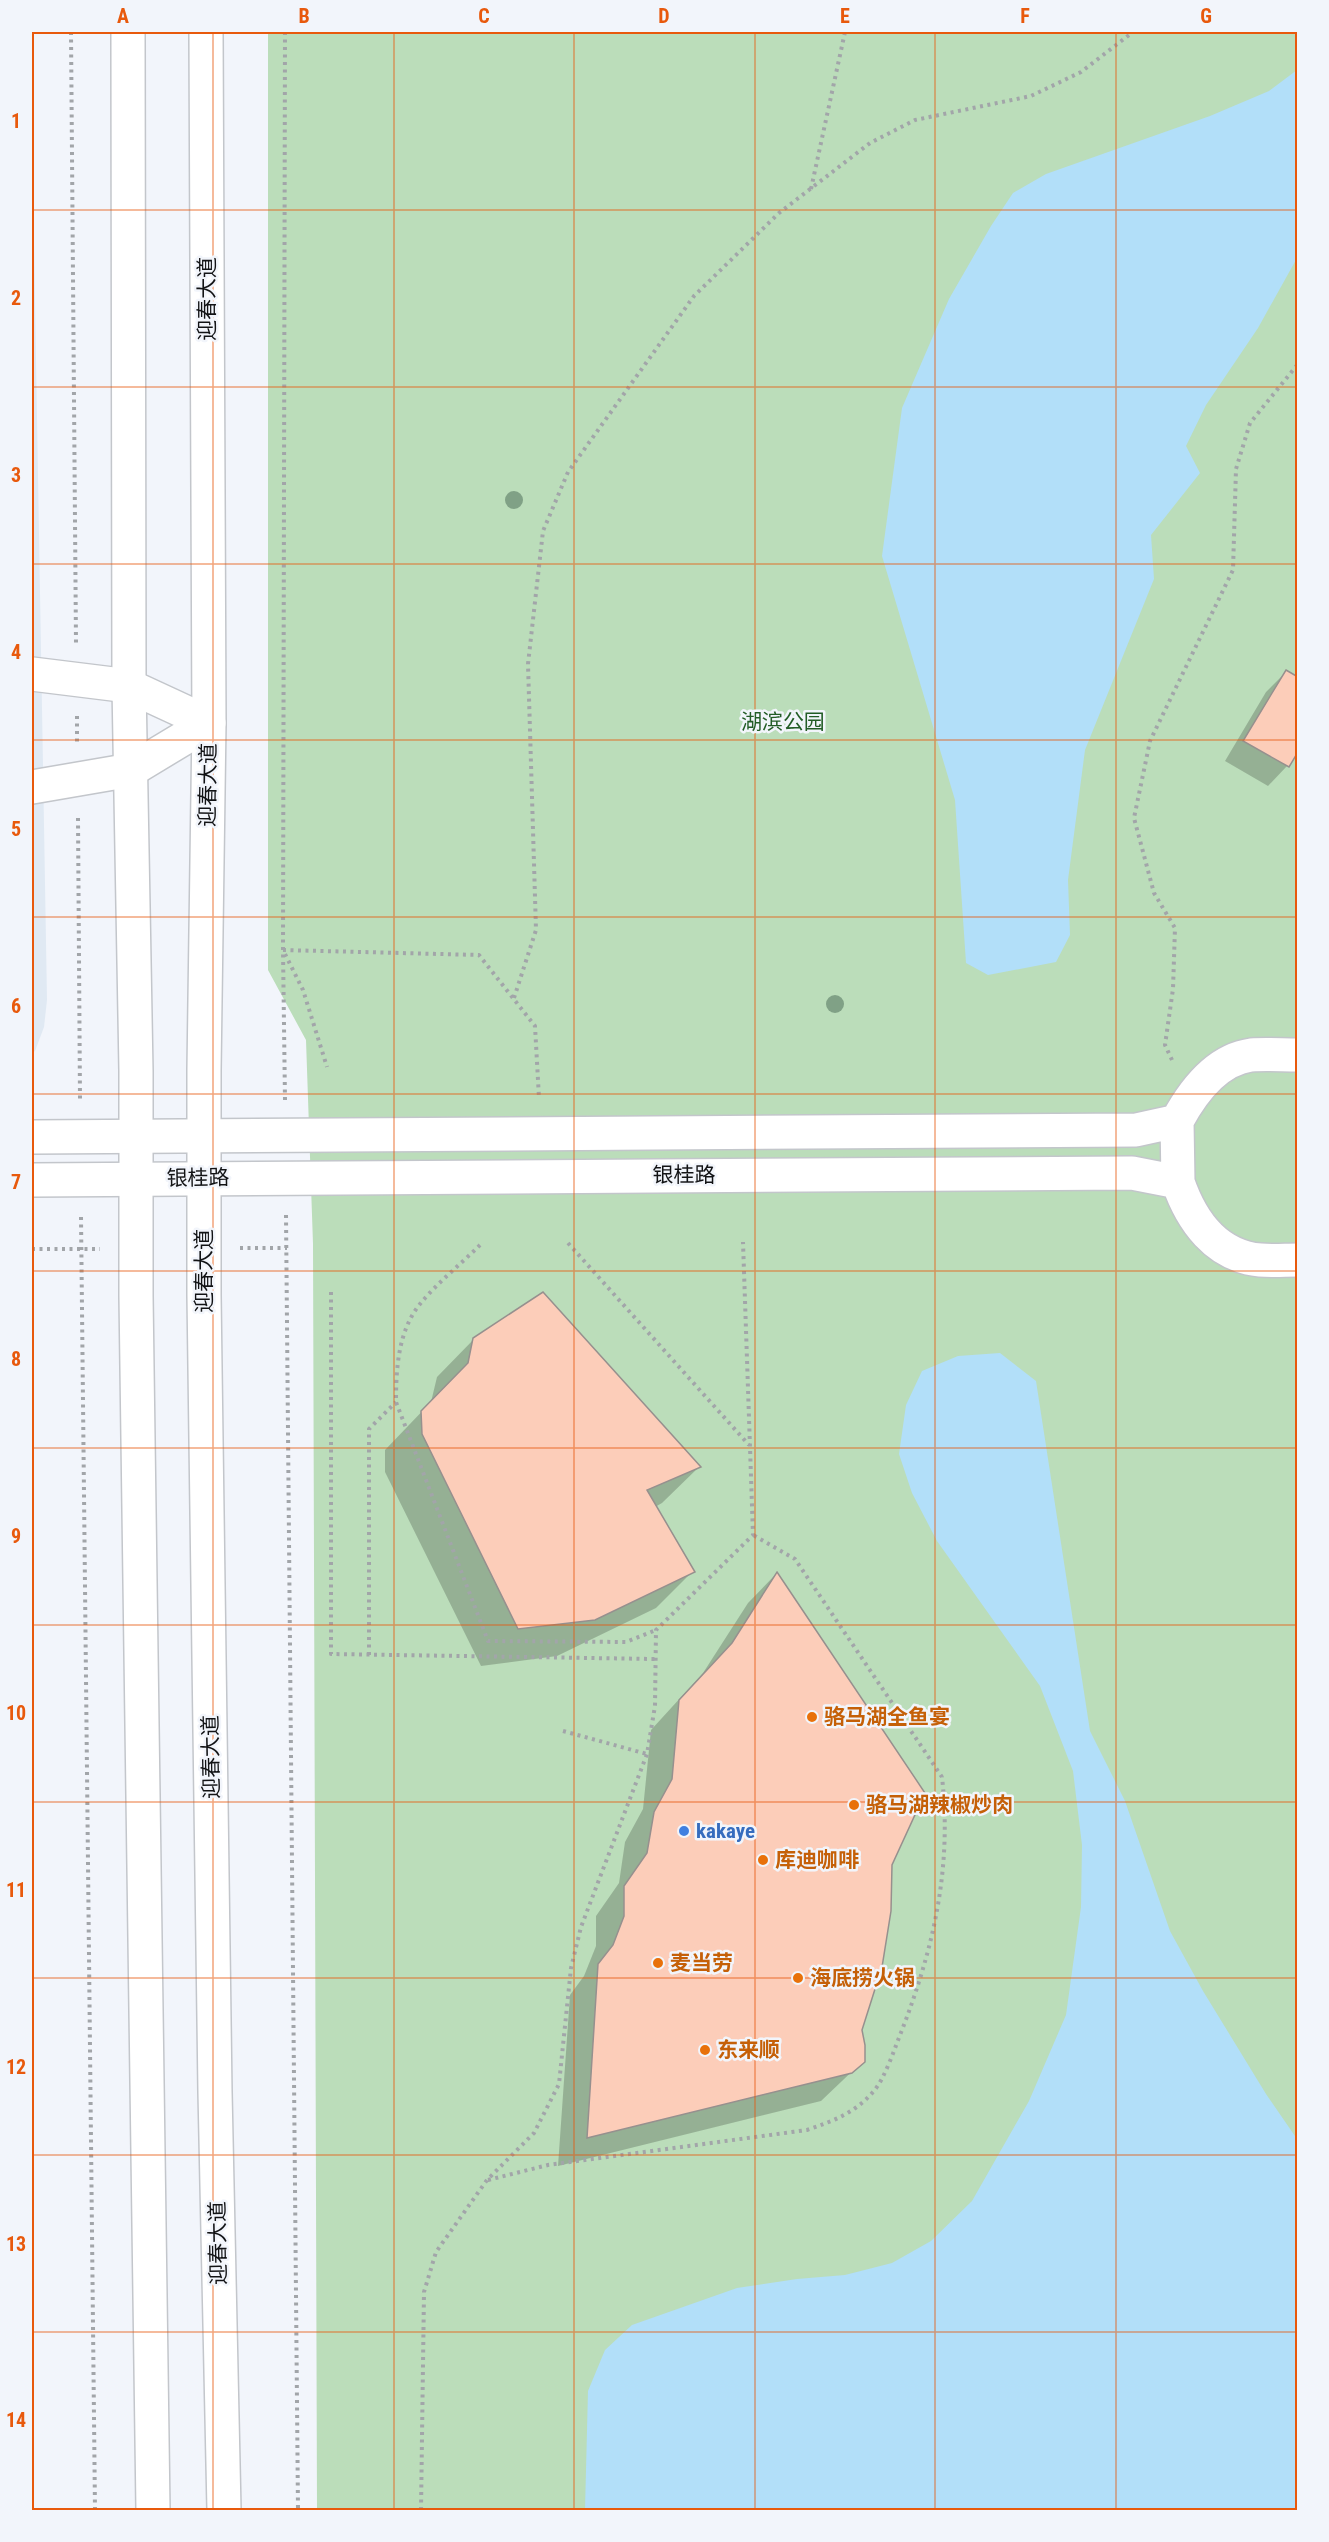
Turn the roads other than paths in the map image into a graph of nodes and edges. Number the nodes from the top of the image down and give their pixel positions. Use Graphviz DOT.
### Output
graph roads {
  1 [pos="128,32"];
  2 [pos="206,32"];
  3 [pos="32,674"];
  4 [pos="129,686"];
  5 [pos="209,723"];
  6 [pos="130,770"];
  7 [pos="32,787"];
  8 [pos="1298,1055"];
  9 [pos="1184,1109"];
  10 [pos="204,1135"];
  11 [pos="137,1136"];
  12 [pos="32,1137"];
  13 [pos="204,1178"];
  14 [pos="137,1179"];
  15 [pos="32,1180"];
  16 [pos="1178,1182"];
  17 [pos="1298,1260"];
  18 [pos="153,2511"];
  19 [pos="224,2511"];
  1 -- 4 [label="main road"];
  2 -- 5 [label="main road, 迎春大道"];
  3 -- 4 [label="main road"];
  4 -- 5 [label="main road"];
  4 -- 6 [label="main road"];
  5 -- 6 [label="main road"];
  5 -- 10 [label="main road, 迎春大道"];
  6 -- 7 [label="main road"];
  6 -- 11 [label="main road"];
  8 -- 9 [label="main road"];
  9 -- 10 [label="main road, 银桂路"];
  9 -- 16 [label="main road"];
  10 -- 11 [label="main road, 银桂路"];
  10 -- 13 [label="main road, 迎春大道"];
  11 -- 12 [label="main road, 银桂路"];
  11 -- 14 [label="main road"];
  13 -- 14 [label="main road, 银桂路"];
  13 -- 16 [label="main road, 银桂路"];
  13 -- 19 [label="main road, 迎春大道"];
  14 -- 15 [label="main road, 银桂路"];
  14 -- 18 [label="main road"];
  16 -- 17 [label="main road"];
}
